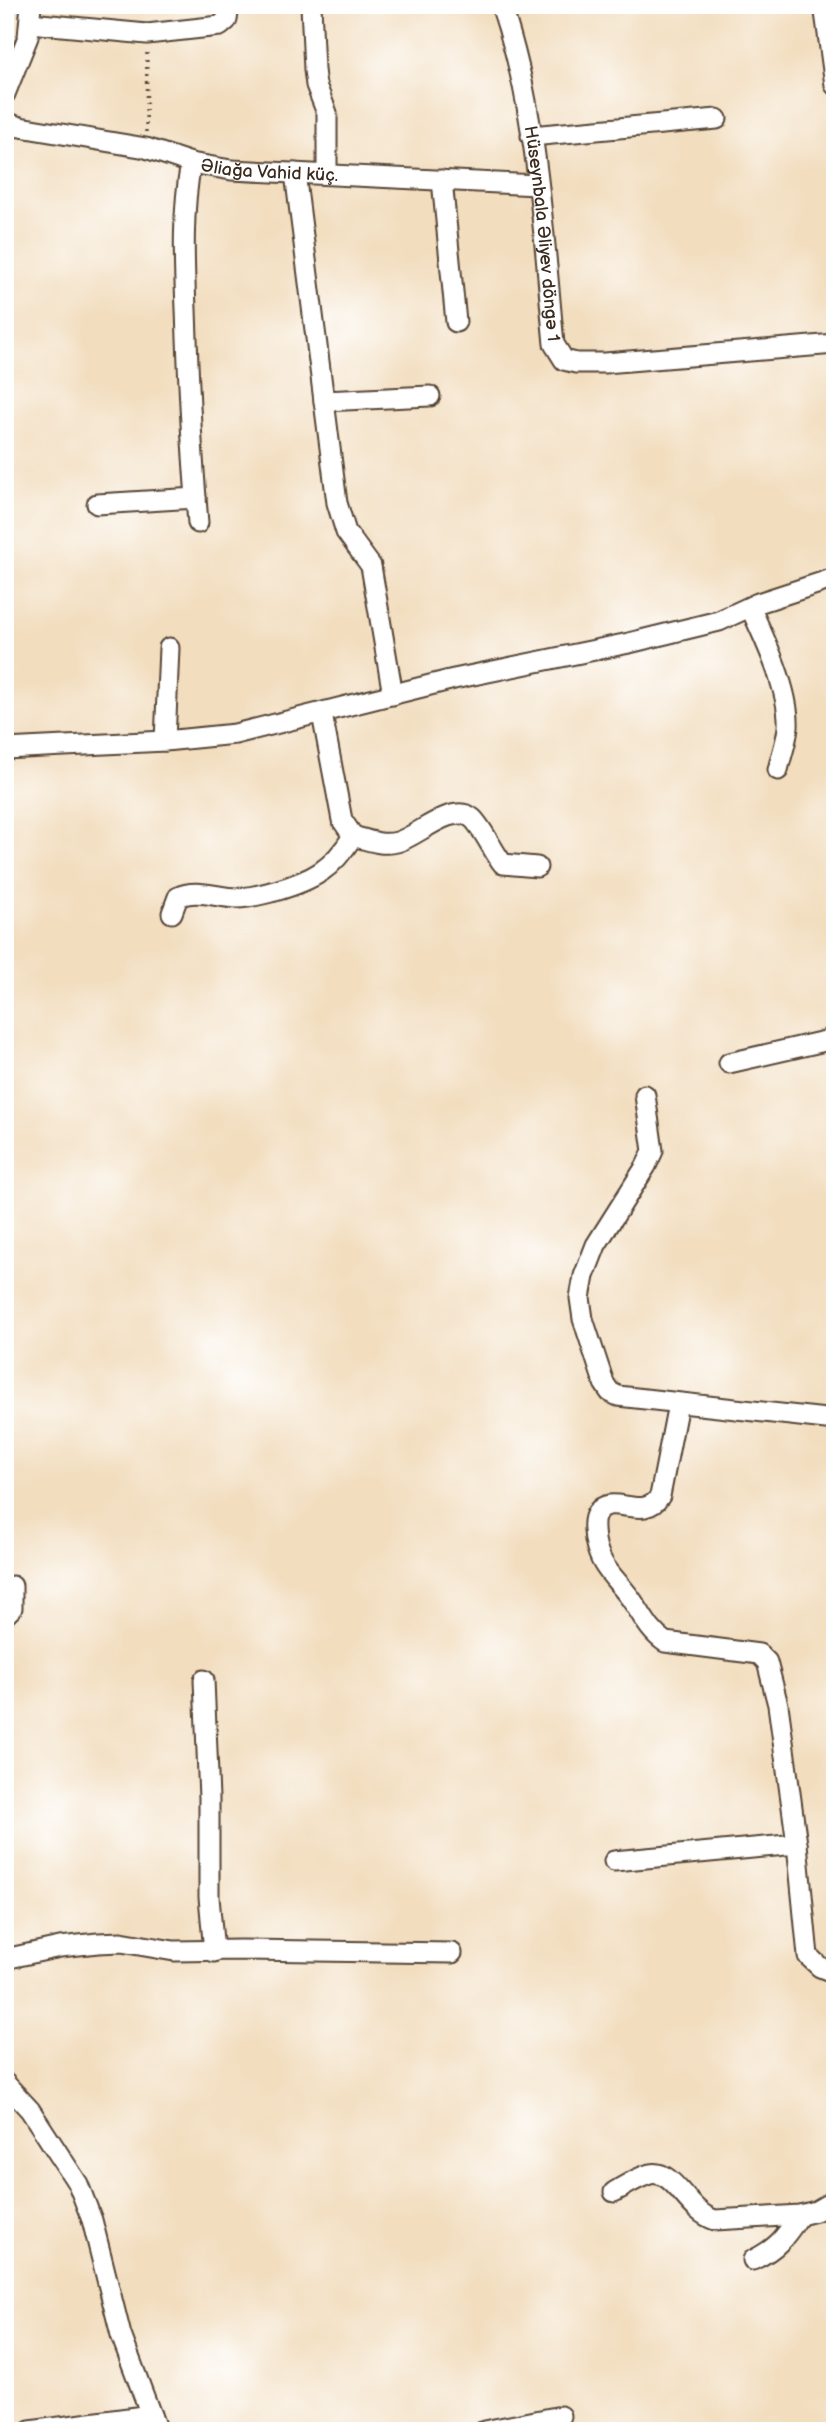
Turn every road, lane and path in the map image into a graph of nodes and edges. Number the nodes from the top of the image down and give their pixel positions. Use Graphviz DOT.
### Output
graph roads {
  1 [pos="229,5"];
  2 [pos="311,5"];
  3 [pos="501,5"];
  4 [pos="824,5"];
  5 [pos="31,14"];
  6 [pos="147,34"];
  7 [pos="835,85"];
  8 [pos="6,91"];
  9 [pos="717,119"];
  10 [pos="5,122"];
  11 [pos="531,136"];
  12 [pos="146,148"];
  13 [pos="191,163"];
  14 [pos="296,173"];
  15 [pos="327,174"];
  16 [pos="442,180"];
  17 [pos="538,185"];
  18 [pos="456,322"];
  19 [pos="835,344"];
  20 [pos="430,396"];
  21 [pos="324,401"];
  22 [pos="196,498"];
  23 [pos="97,504"];
  24 [pos="198,523"];
  25 [pos="835,578"];
  26 [pos="750,607"];
  27 [pos="169,648"];
  28 [pos="393,695"];
  29 [pos="322,714"];
  30 [pos="165,741"];
  31 [pos="5,748"];
  32 [pos="778,770"];
  33 [pos="353,836"];
  34 [pos="537,867"];
  35 [pos="172,914"];
  36 [pos="835,1036"];
  37 [pos="729,1063"];
  38 [pos="645,1094"];
  39 [pos="5,1200"];
  40 [pos="18,1201"];
  41 [pos="678,1404"];
  42 [pos="835,1420"];
  43 [pos="12,1586"];
  44 [pos="5,1615"];
  45 [pos="204,1680"];
  46 [pos="797,1844"];
  47 [pos="614,1861"];
  48 [pos="214,1952"];
  49 [pos="452,1953"];
  50 [pos="5,1959"];
  51 [pos="835,1973"];
  52 [pos="5,2083"];
  53 [pos="614,2192"];
  54 [pos="835,2200"];
  55 [pos="800,2215"];
  56 [pos="753,2260"];
  57 [pos="561,2416"];
  58 [pos="154,2423"];
  59 [pos="30,2431"];
  60 [pos="484,2431"];
  1 -- 6 [label="street"];
  2 -- 15 [label="street"];
  3 -- 11 [label="street, Hüseynbala Əliyev döngə 1"];
  4 -- 7 [label="street"];
  5 -- 6 [label="street"];
  5 -- 8 [label="street"];
  6 -- 12 [label="path"];
  9 -- 11 [label="street"];
  10 -- 12 [label="street, Əliağa Vahid küç."];
  11 -- 17 [label="street, Hüseynbala Əliyev döngə 1"];
  12 -- 13 [label="street, Əliağa Vahid küç."];
  13 -- 14 [label="street, Əliağa Vahid küç."];
  13 -- 22 [label="street"];
  14 -- 15 [label="street, Əliağa Vahid küç."];
  14 -- 21 [label="street"];
  15 -- 16 [label="street, Əliağa Vahid küç."];
  16 -- 17 [label="street, Əliağa Vahid küç."];
  16 -- 18 [label="street"];
  17 -- 19 [label="street, Hüseynbala Əliyev döngə 1"];
  20 -- 21 [label="street"];
  21 -- 28 [label="street"];
  22 -- 23 [label="street"];
  22 -- 24 [label="street"];
  25 -- 26 [label="street"];
  26 -- 28 [label="street"];
  26 -- 32 [label="street"];
  27 -- 30 [label="street"];
  28 -- 29 [label="street"];
  29 -- 30 [label="street"];
  29 -- 33 [label="street"];
  30 -- 31 [label="street"];
  33 -- 34 [label="street"];
  33 -- 35 [label="street"];
  36 -- 37 [label="street"];
  38 -- 41 [label="street"];
  39 -- 40 [label="path"];
  41 -- 42 [label="street"];
  41 -- 46 [label="street"];
  43 -- 44 [label="street"];
  45 -- 48 [label="street"];
  46 -- 47 [label="street"];
  46 -- 51 [label="street"];
  48 -- 49 [label="street"];
  48 -- 50 [label="street"];
  52 -- 58 [label="street"];
  53 -- 55 [label="street"];
  54 -- 55 [label="street"];
  55 -- 56 [label="street"];
  57 -- 60 [label="street"];
  58 -- 59 [label="street"];
}
